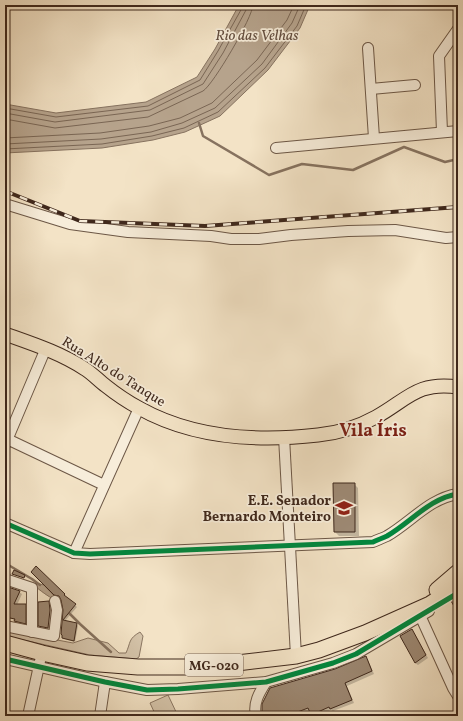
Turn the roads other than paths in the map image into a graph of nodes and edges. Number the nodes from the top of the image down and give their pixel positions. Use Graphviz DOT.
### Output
graph roads {
  1 [pos="458,29"];
  2 [pos="368,48"];
  3 [pos="415,85"];
  4 [pos="371,89"];
  5 [pos="458,131"];
  6 [pos="442,132"];
  7 [pos="374,138"];
  8 [pos="276,148"];
  9 [pos="5,204"];
  10 [pos="458,237"];
  11 [pos="5,334"];
  12 [pos="46,348"];
  13 [pos="458,388"];
  14 [pos="139,408"];
  15 [pos="284,437"];
  16 [pos="6,441"];
  17 [pos="104,484"];
  18 [pos="458,494"];
  19 [pos="5,523"];
  20 [pos="290,546"];
  21 [pos="74,553"];
  22 [pos="458,572"];
  23 [pos="5,579"];
  24 [pos="458,586"];
  25 [pos="458,593"];
  26 [pos="55,601"];
  27 [pos="425,609"];
  28 [pos="5,626"];
  29 [pos="32,632"];
  30 [pos="5,643"];
  31 [pos="296,656"];
  32 [pos="5,659"];
  33 [pos="41,661"];
  34 [pos="105,682"];
  35 [pos="266,682"];
  36 [pos="456,691"];
  37 [pos="28,716"];
  38 [pos="100,716"];
  39 [pos="256,716"];
  1 -- 6 [label="street"];
  2 -- 4 [label="street"];
  3 -- 4 [label="street"];
  4 -- 7 [label="street"];
  5 -- 6 [label="street"];
  6 -- 7 [label="street"];
  7 -- 8 [label="street"];
  9 -- 10 [label="street"];
  11 -- 12 [label="main road, Rua Alto do Tanque"];
  12 -- 14 [label="main road, Rua Alto do Tanque"];
  12 -- 16 [label="street"];
  13 -- 15 [label="main road, Rua Alto do Tanque"];
  14 -- 15 [label="main road, Rua Alto do Tanque"];
  14 -- 17 [label="street"];
  15 -- 20 [label="street"];
  16 -- 17 [label="street"];
  17 -- 21 [label="street"];
  18 -- 20 [label="street"];
  19 -- 21 [label="street"];
  20 -- 21 [label="street"];
  20 -- 31 [label="street"];
  22 -- 27 [label="highway, MG-020"];
  23 -- 29 [label="street"];
  24 -- 27 [label="highway, MG-020"];
  25 -- 27 [label="street"];
  26 -- 29 [label="street"];
  27 -- 31 [label="highway, MG-020"];
  27 -- 35 [label="street"];
  27 -- 36 [label="street"];
  28 -- 29 [label="street"];
  30 -- 33 [label="highway, MG-020"];
  31 -- 33 [label="highway, MG-020"];
  32 -- 33 [label="street"];
  33 -- 34 [label="street"];
  33 -- 37 [label="street"];
  34 -- 35 [label="street"];
  34 -- 38 [label="street"];
  35 -- 39 [label="street"];
}
